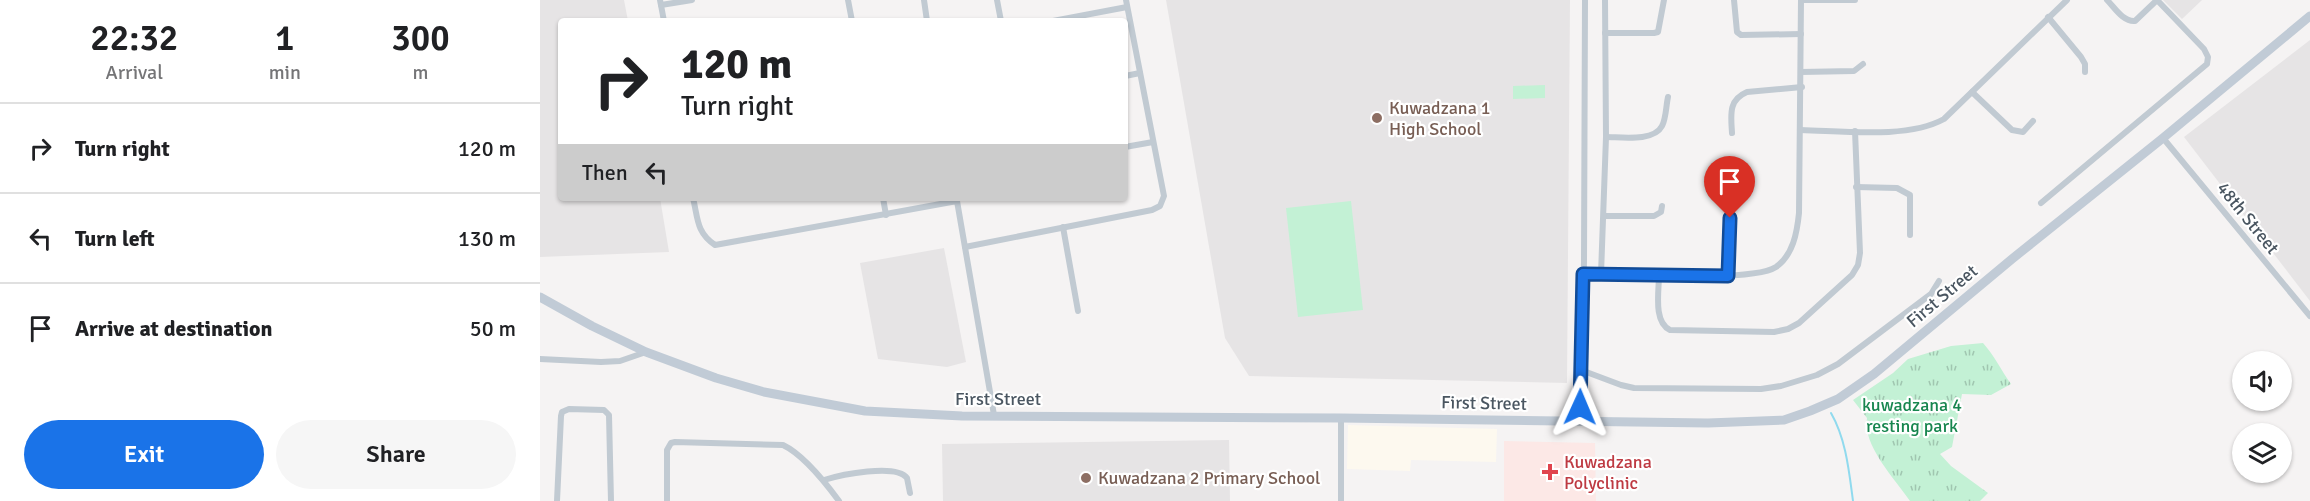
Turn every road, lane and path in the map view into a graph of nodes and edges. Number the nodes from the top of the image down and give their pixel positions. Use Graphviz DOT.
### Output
graph roads {
  1 [pos="692,0"];
  2 [pos="848,0"];
  3 [pos="924,0"];
  4 [pos="997,0"];
  5 [pos="1585,0"];
  6 [pos="1605,0"];
  7 [pos="1664,0"];
  8 [pos="1734,0"];
  9 [pos="1801,0"];
  10 [pos="1855,0"];
  11 [pos="2067,0"];
  12 [pos="2107,0"];
  13 [pos="2157,0"];
  14 [pos="661,3"];
  15 [pos="1126,4"];
  16 [pos="2310,16"];
  17 [pos="2048,17"];
  18 [pos="664,18"];
  19 [pos="851,18"];
  20 [pos="927,18"];
  21 [pos="1000,18"];
  22 [pos="1066,18"];
  23 [pos="1605,33"];
  24 [pos="1801,34"];
  25 [pos="1863,64"];
  26 [pos="1802,72"];
  27 [pos="2085,72"];
  28 [pos="1140,73"];
  29 [pos="1128,75"];
  30 [pos="1802,87"];
  31 [pos="1972,93"];
  32 [pos="1668,97"];
  33 [pos="2033,121"];
  34 [pos="1801,130"];
  35 [pos="1855,131"];
  36 [pos="1732,133"];
  37 [pos="1606,137"];
  38 [pos="2163,138"];
  39 [pos="1153,142"];
  40 [pos="1128,146"];
  41 [pos="1856,187"];
  42 [pos="1731,199"];
  43 [pos="694,201"];
  44 [pos="884,201"];
  45 [pos="948,201"];
  46 [pos="957,201"];
  47 [pos="2041,203"];
  48 [pos="1662,206"];
  49 [pos="886,215"];
  50 [pos="1604,216"];
  51 [pos="1063,227"];
  52 [pos="1910,235"];
  53 [pos="965,247"];
  54 [pos="1583,274"];
  55 [pos="1601,274"];
  56 [pos="1659,275"];
  57 [pos="1728,276"];
  58 [pos="1939,281"];
  59 [pos="540,297"];
  60 [pos="1078,311"];
  61 [pos="2310,316"];
  62 [pos="646,352"];
  63 [pos="540,359"];
  64 [pos="1581,370"];
  65 [pos="994,415"];
  66 [pos="1341,418"];
  67 [pos="1580,421"];
  68 [pos="824,480"];
  69 [pos="910,493"];
  70 [pos="557,501"];
  71 [pos="611,501"];
  72 [pos="667,501"];
  73 [pos="839,501"];
  74 [pos="1341,501"];
  1 -- 14 [label="street"];
  2 -- 19 [label="street"];
  3 -- 20 [label="street"];
  4 -- 21 [label="street"];
  5 -- 54 [label="street"];
  6 -- 23 [label="street"];
  7 -- 23 [label="street"];
  8 -- 24 [label="street"];
  9 -- 10 [label="street"];
  9 -- 24 [label="street"];
  11 -- 17 [label="street"];
  12 -- 13 [label="street"];
  13 -- 47 [label="street"];
  14 -- 18 [label="street"];
  15 -- 22 [label="street"];
  15 -- 28 [label="street"];
  16 -- 38 [label="street, First Street"];
  17 -- 27 [label="street"];
  17 -- 31 [label="street"];
  23 -- 37 [label="street"];
  24 -- 26 [label="street"];
  25 -- 26 [label="street"];
  26 -- 30 [label="street"];
  28 -- 29 [label="street"];
  28 -- 39 [label="street"];
  30 -- 34 [label="street"];
  30 -- 36 [label="street"];
  31 -- 33 [label="street"];
  31 -- 35 [label="street"];
  32 -- 37 [label="street"];
  34 -- 35 [label="street"];
  34 -- 57 [label="street"];
  35 -- 41 [label="street"];
  37 -- 50 [label="street"];
  38 -- 61 [label="street, 48th Street"];
  38 -- 67 [label="street, First Street"];
  39 -- 40 [label="street"];
  39 -- 51 [label="street"];
  41 -- 52 [label="street"];
  41 -- 56 [label="street"];
  42 -- 57 [label="street"];
  43 -- 49 [label="street"];
  44 -- 49 [label="street"];
  45 -- 49 [label="street"];
  46 -- 53 [label="street"];
  48 -- 50 [label="street"];
  50 -- 55 [label="street"];
  51 -- 53 [label="street"];
  51 -- 60 [label="street"];
  53 -- 65 [label="street"];
  54 -- 55 [label="street"];
  54 -- 64 [label="street"];
  55 -- 56 [label="street"];
  56 -- 57 [label="street"];
  58 -- 64 [label="street"];
  59 -- 62 [label="street, First Street"];
  62 -- 63 [label="street"];
  62 -- 65 [label="street, First Street"];
  64 -- 67 [label="street"];
  65 -- 66 [label="street, First Street"];
  66 -- 67 [label="street, First Street"];
  66 -- 74 [label="street"];
  68 -- 69 [label="street"];
  68 -- 72 [label="street"];
  68 -- 73 [label="street"];
  70 -- 71 [label="street"];
}
